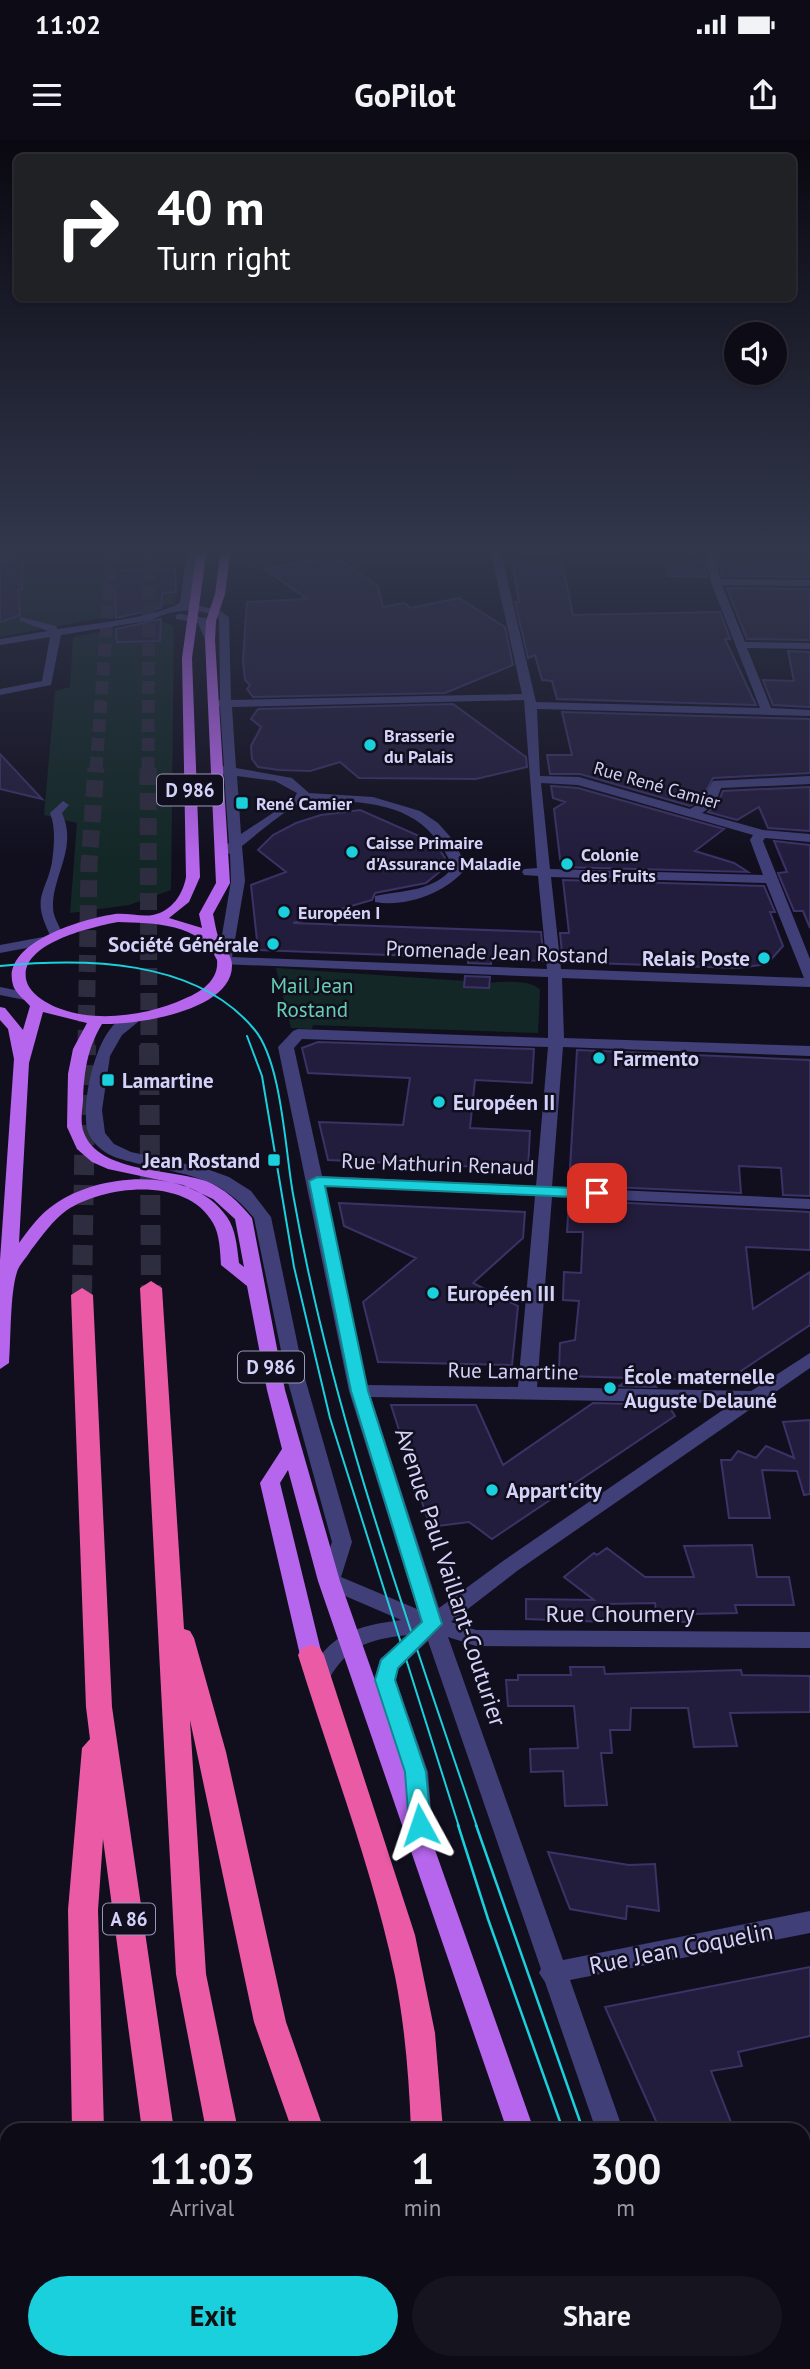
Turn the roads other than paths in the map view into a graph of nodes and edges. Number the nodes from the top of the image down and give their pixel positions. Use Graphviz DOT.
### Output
graph roads {
  1 [pos="53,652"];
  2 [pos="188,652"];
  3 [pos="212,652"];
  4 [pos="222,652"];
  5 [pos="518,652"];
  6 [pos="745,652"];
  7 [pos="0,692"];
  8 [pos="529,701"];
  9 [pos="220,704"];
  10 [pos="767,712"];
  11 [pos="810,713"];
  12 [pos="216,769"];
  13 [pos="230,772"];
  14 [pos="810,780"];
  15 [pos="530,788"];
  16 [pos="301,796"];
  17 [pos="63,805"];
  18 [pos="692,814"];
  19 [pos="762,834"];
  20 [pos="810,838"];
  21 [pos="236,844"];
  22 [pos="222,854"];
  23 [pos="529,872"];
  24 [pos="544,872"];
  25 [pos="770,879"];
  26 [pos="380,899"];
  27 [pos="151,920"];
  28 [pos="56,934"];
  29 [pos="212,940"];
  30 [pos="43,942"];
  31 [pos="0,949"];
  32 [pos="225,960"];
  33 [pos="555,976"];
  34 [pos="810,977"];
  35 [pos="810,983"];
  36 [pos="0,991"];
  37 [pos="34,1000"];
  38 [pos="0,1011"];
  39 [pos="133,1018"];
  40 [pos="97,1019"];
  41 [pos="556,1040"];
  42 [pos="810,1051"];
  43 [pos="21,1063"];
  44 [pos="317,1181"];
  45 [pos="545,1191"];
  46 [pos="810,1204"];
  47 [pos="9,1270"];
  48 [pos="254,1283"];
  49 [pos="151,1288"];
  50 [pos="82,1295"];
  51 [pos="810,1359"];
  52 [pos="0,1361"];
  53 [pos="359,1391"];
  54 [pos="527,1394"];
  55 [pos="751,1397"];
  56 [pos="291,1451"];
  57 [pos="330,1581"];
  58 [pos="170,1595"];
  59 [pos="433,1624"];
  60 [pos="810,1640"];
  61 [pos="349,1641"];
  62 [pos="315,1667"];
  63 [pos="99,1707"];
  64 [pos="422,1852"];
  65 [pos="810,1922"];
  66 [pos="552,1973"];
  67 [pos="88,2123"];
  68 [pos="157,2123"];
  69 [pos="221,2123"];
  70 [pos="306,2123"];
  71 [pos="427,2123"];
  72 [pos="519,2123"];
  73 [pos="607,2123"];
  1 -- 7 [label="street"];
  2 -- 27 [label="main road, D 986"];
  3 -- 9 [label="main road, D 986"];
  4 -- 9 [label="street"];
  5 -- 8 [label="street"];
  6 -- 10 [label="street"];
  8 -- 9 [label="street"];
  8 -- 10 [label="street"];
  8 -- 15 [label="street"];
  9 -- 12 [label="main road, D 986"];
  9 -- 13 [label="street"];
  10 -- 11 [label="street"];
  12 -- 13 [label="street"];
  12 -- 22 [label="main road, D 986"];
  13 -- 16 [label="street"];
  13 -- 21 [label="street"];
  14 -- 18 [label="street"];
  15 -- 18 [label="street, Rue René Camier"];
  15 -- 24 [label="street"];
  16 -- 21 [label="street"];
  16 -- 26 [label="street"];
  17 -- 28 [label="street"];
  18 -- 19 [label="street, Rue René Camier"];
  19 -- 20 [label="street, Rue René Camier"];
  19 -- 25 [label="street"];
  21 -- 22 [label="street"];
  21 -- 32 [label="street"];
  22 -- 29 [label="main road, D 986"];
  23 -- 24 [label="street"];
  24 -- 25 [label="street"];
  24 -- 33 [label="street"];
  25 -- 34 [label="street"];
  27 -- 28 [label="main road"];
  27 -- 29 [label="main road"];
  28 -- 30 [label="main road"];
  29 -- 32 [label="main road"];
  30 -- 31 [label="street"];
  30 -- 37 [label="main road"];
  32 -- 33 [label="street, Promenade Jean Rostand"];
  32 -- 39 [label="main road"];
  33 -- 35 [label="street, Promenade Jean Rostand"];
  33 -- 41 [label="street"];
  36 -- 37 [label="street"];
  37 -- 40 [label="main road"];
  37 -- 43 [label="main road"];
  38 -- 43 [label="main road"];
  39 -- 40 [label="main road"];
  39 -- 57 [label="street"];
  40 -- 48 [label="main road, D 986"];
  41 -- 42 [label="street"];
  41 -- 44 [label="street, Avenue Paul Vaillant-Couturier"];
  41 -- 45 [label="street"];
  43 -- 47 [label="main road"];
  44 -- 45 [label="street, Rue Mathurin Renaud"];
  44 -- 53 [label="street, Avenue Paul Vaillant-Couturier"];
  45 -- 46 [label="street, Rue Mathurin Renaud"];
  45 -- 54 [label="street"];
  47 -- 48 [label="main road"];
  47 -- 52 [label="main road"];
  48 -- 56 [label="main road, D 986"];
  49 -- 58 [label="highway"];
  50 -- 63 [label="highway, A 86"];
  51 -- 55 [label="street"];
  53 -- 54 [label="street, Rue Lamartine"];
  53 -- 59 [label="street, Avenue Paul Vaillant-Couturier"];
  54 -- 55 [label="street, Rue Lamartine"];
  55 -- 59 [label="street"];
  56 -- 57 [label="main road, D 986"];
  56 -- 62 [label="main road"];
  57 -- 59 [label="street, Rue Choumery"];
  57 -- 61 [label="main road, D 986"];
  58 -- 69 [label="highway"];
  58 -- 70 [label="highway"];
  59 -- 60 [label="street, Rue Choumery"];
  59 -- 61 [label="street"];
  59 -- 64 [label="street"];
  59 -- 66 [label="street, Avenue Paul Vaillant-Couturier"];
  61 -- 62 [label="street"];
  61 -- 64 [label="main road, D 986"];
  62 -- 71 [label="highway"];
  63 -- 67 [label="highway"];
  63 -- 68 [label="highway, A 86"];
  64 -- 72 [label="main road, D 986"];
  65 -- 66 [label="street, Rue Jean Coquelin"];
  66 -- 73 [label="street, Avenue Paul Vaillant-Couturier"];
}
